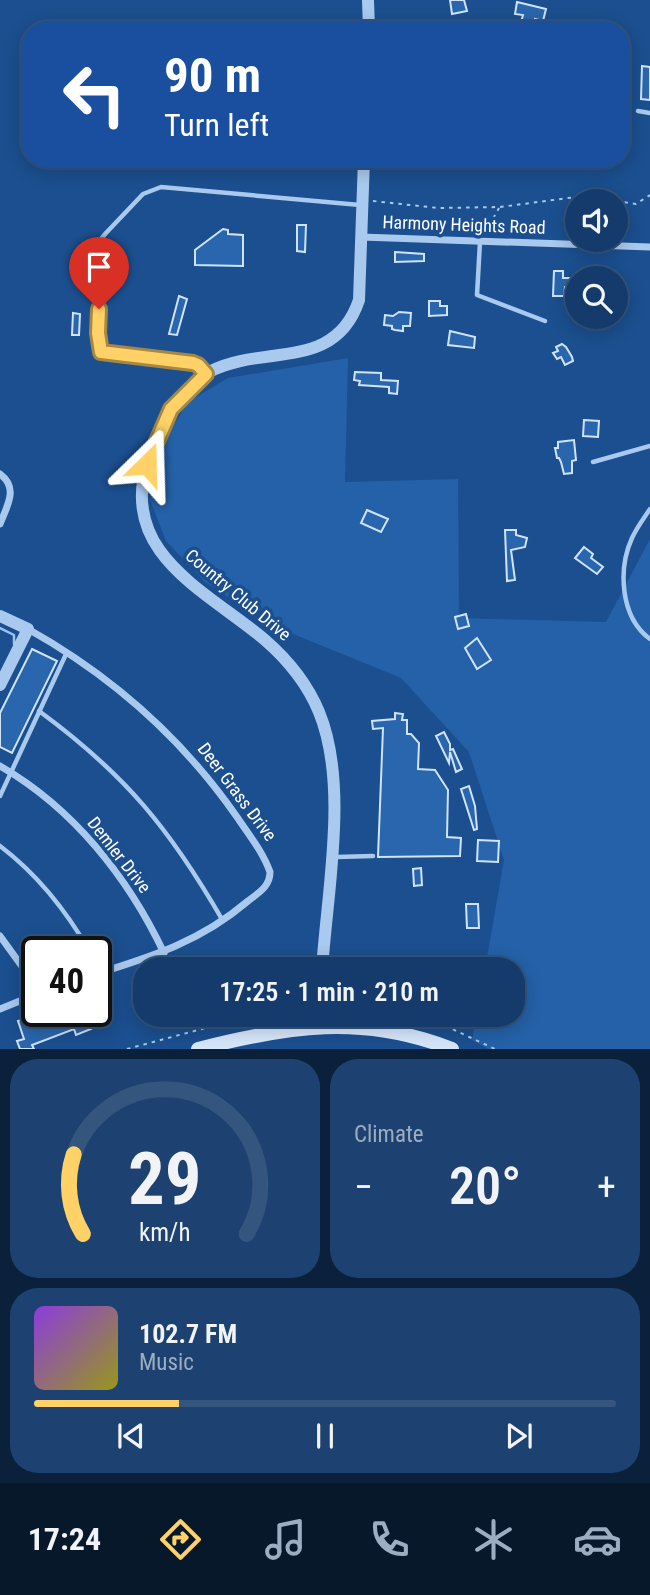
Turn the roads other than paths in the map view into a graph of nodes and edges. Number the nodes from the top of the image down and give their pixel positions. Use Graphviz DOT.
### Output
graph roads {
  1 [pos="368,0"];
  2 [pos="369,21"];
  3 [pos="638,111"];
  4 [pos="650,113"];
  5 [pos="363,168"];
  6 [pos="361,203"];
  7 [pos="361,237"];
  8 [pos="480,242"];
  9 [pos="650,247"];
  10 [pos="79,265"];
  11 [pos="99,309"];
  12 [pos="545,321"];
  13 [pos="206,374"];
  14 [pos="650,446"];
  15 [pos="593,462"];
  16 [pos="0,474"];
  17 [pos="650,509"];
  18 [pos="0,524"];
  19 [pos="0,616"];
  20 [pos="28,629"];
  21 [pos="650,639"];
  22 [pos="67,652"];
  23 [pos="0,685"];
  24 [pos="38,711"];
  25 [pos="0,766"];
  26 [pos="10,772"];
  27 [pos="0,796"];
  28 [pos="0,846"];
  29 [pos="373,856"];
  30 [pos="331,857"];
  31 [pos="223,921"];
  32 [pos="0,936"];
  33 [pos="79,936"];
  34 [pos="164,953"];
  35 [pos="323,957"];
  36 [pos="21,965"];
  37 [pos="112,970"];
  38 [pos="21,1000"];
  39 [pos="0,1009"];
  40 [pos="290,1027"];
  41 [pos="353,1027"];
  42 [pos="205,1048"];
  43 [pos="452,1049"];
  1 -- 2 [label="street"];
  3 -- 4 [label="lane"];
  5 -- 6 [label="street, Country Club Drive"];
  6 -- 7 [label="street, Country Club Drive"];
  6 -- 10 [label="lane"];
  7 -- 8 [label="street, Harmony Heights Road"];
  7 -- 13 [label="street, Country Club Drive"];
  8 -- 9 [label="street, Harmony Heights Road"];
  8 -- 12 [label="lane"];
  11 -- 13 [label="lane"];
  13 -- 30 [label="street, Country Club Drive"];
  14 -- 15 [label="lane"];
  16 -- 18 [label="street"];
  17 -- 21 [label="lane"];
  19 -- 20 [label="street, Deer Grass Drive"];
  20 -- 22 [label="street, Deer Grass Drive"];
  20 -- 23 [label="street"];
  22 -- 24 [label="lane"];
  22 -- 31 [label="street, Deer Grass Drive"];
  24 -- 26 [label="lane"];
  24 -- 31 [label="lane"];
  25 -- 26 [label="street, Demler Drive"];
  26 -- 27 [label="lane"];
  26 -- 34 [label="street, Demler Drive"];
  28 -- 33 [label="lane"];
  29 -- 30 [label="lane"];
  30 -- 35 [label="street, Country Club Drive"];
  31 -- 34 [label="street, Deer Grass Drive"];
  32 -- 36 [label="street"];
  34 -- 37 [label="street, Deer Grass Drive"];
  38 -- 39 [label="street"];
  40 -- 42 [label="main road"];
  41 -- 43 [label="main road"];
}
